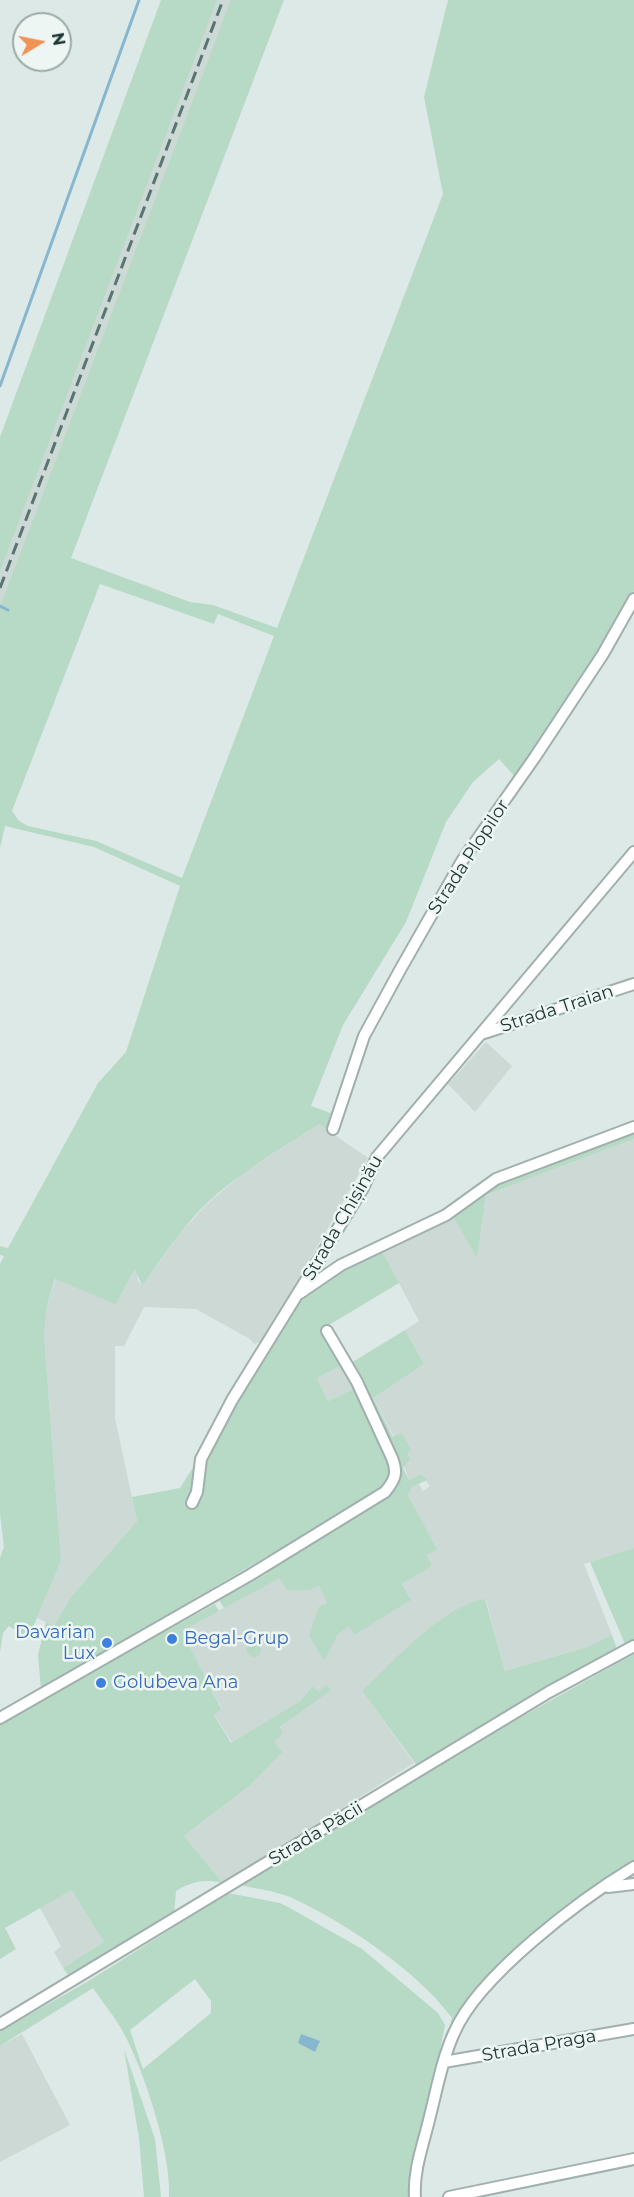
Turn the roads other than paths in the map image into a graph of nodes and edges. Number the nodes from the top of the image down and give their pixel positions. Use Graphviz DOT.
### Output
graph roads {
  1 [pos="634,599"];
  2 [pos="634,852"];
  3 [pos="634,984"];
  4 [pos="481,1034"];
  5 [pos="634,1127"];
  6 [pos="333,1129"];
  7 [pos="298,1295"];
  8 [pos="327,1331"];
  9 [pos="192,1503"];
  10 [pos="634,1646"];
  11 [pos="0,1718"];
  12 [pos="634,1867"];
  13 [pos="634,1884"];
  14 [pos="604,1888"];
  15 [pos="0,2024"];
  16 [pos="634,2029"];
  17 [pos="444,2062"];
  18 [pos="634,2159"];
  19 [pos="415,2197"];
  20 [pos="450,2197"];
  1 -- 6 [label="street, Strada Plopilor"];
  2 -- 4 [label="street, Strada Chișinău"];
  3 -- 4 [label="street, Strada Traian"];
  4 -- 7 [label="street, Strada Chișinău"];
  5 -- 7 [label="street"];
  7 -- 9 [label="street, Strada Chișinău"];
  8 -- 11 [label="street"];
  10 -- 15 [label="street, Strada Păcii"];
  12 -- 14 [label="street"];
  13 -- 14 [label="street"];
  14 -- 17 [label="street"];
  16 -- 17 [label="street, Strada Praga"];
  17 -- 19 [label="street"];
  18 -- 20 [label="street"];
}
